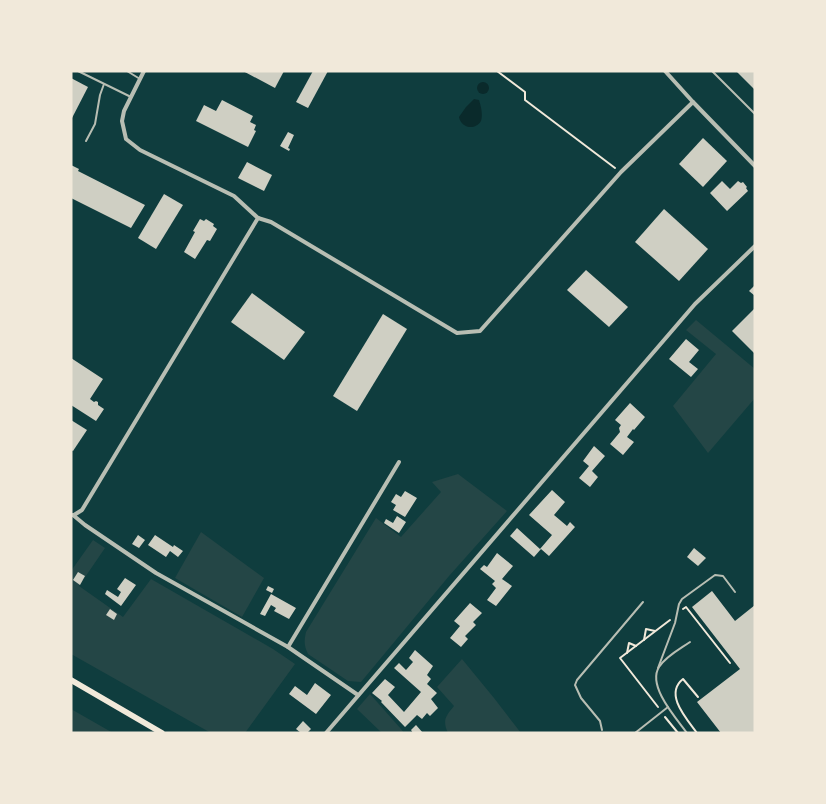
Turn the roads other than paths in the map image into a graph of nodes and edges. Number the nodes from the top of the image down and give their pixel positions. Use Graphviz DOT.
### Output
graph roads {
  1 [pos="78,71"];
  2 [pos="127,71"];
  3 [pos="144,71"];
  4 [pos="712,71"];
  5 [pos="666,72"];
  6 [pos="140,79"];
  7 [pos="104,84"];
  8 [pos="131,97"];
  9 [pos="693,102"];
  10 [pos="755,114"];
  11 [pos="86,141"];
  12 [pos="754,167"];
  13 [pos="258,218"];
  14 [pos="754,246"];
  15 [pos="399,462"];
  16 [pos="72,515"];
  17 [pos="735,592"];
  18 [pos="644,602"];
  19 [pos="690,642"];
  20 [pos="288,647"];
  21 [pos="658,668"];
  22 [pos="71,680"];
  23 [pos="358,695"];
  24 [pos="668,707"];
  25 [pos="602,730"];
  26 [pos="162,733"];
  27 [pos="326,733"];
  28 [pos="635,733"];
  29 [pos="687,733"];
  1 -- 7 [label="lane"];
  2 -- 6 [label="lane"];
  3 -- 6 [label="street"];
  4 -- 10 [label="lane"];
  5 -- 9 [label="street"];
  6 -- 8 [label="street"];
  7 -- 8 [label="lane"];
  7 -- 11 [label="lane"];
  8 -- 13 [label="street"];
  9 -- 12 [label="street"];
  9 -- 13 [label="street"];
  13 -- 16 [label="street"];
  14 -- 23 [label="street"];
  15 -- 20 [label="street"];
  16 -- 20 [label="street"];
  17 -- 21 [label="lane"];
  18 -- 25 [label="lane"];
  19 -- 21 [label="lane"];
  20 -- 23 [label="street"];
  21 -- 24 [label="lane"];
  22 -- 26 [label="main road"];
  23 -- 27 [label="street"];
  24 -- 28 [label="lane"];
  24 -- 29 [label="lane"];
}
